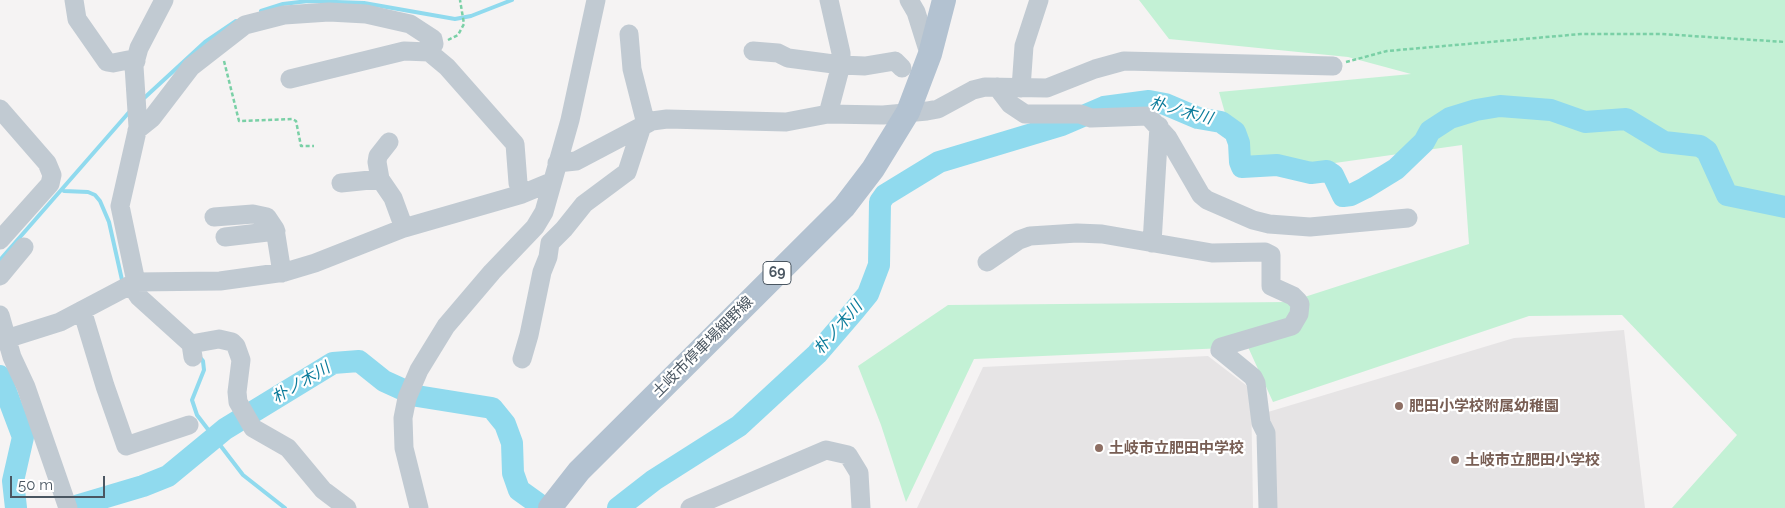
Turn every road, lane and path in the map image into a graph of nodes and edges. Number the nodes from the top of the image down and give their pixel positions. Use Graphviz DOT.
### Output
graph roads {
  1 [pos="74,0"];
  2 [pos="164,0"];
  3 [pos="460,0"];
  4 [pos="596,0"];
  5 [pos="829,0"];
  6 [pos="908,0"];
  7 [pos="944,0"];
  8 [pos="1039,0"];
  9 [pos="629,34"];
  10 [pos="1785,42"];
  11 [pos="218,46"];
  12 [pos="432,48"];
  13 [pos="753,51"];
  14 [pos="930,51"];
  15 [pos="136,61"];
  16 [pos="841,64"];
  17 [pos="1333,66"];
  18 [pos="902,68"];
  19 [pos="290,79"];
  20 [pos="997,87"];
  21 [pos="1021,88"];
  22 [pos="0,109"];
  23 [pos="137,112"];
  24 [pos="908,112"];
  25 [pos="828,114"];
  26 [pos="644,125"];
  27 [pos="1160,126"];
  28 [pos="389,142"];
  29 [pos="314,146"];
  30 [pos="557,163"];
  31 [pos="380,179"];
  32 [pos="551,182"];
  33 [pos="341,183"];
  34 [pos="522,194"];
  35 [pos="214,217"];
  36 [pos="1408,218"];
  37 [pos="1277,225"];
  38 [pos="404,228"];
  39 [pos="276,231"];
  40 [pos="225,237"];
  41 [pos="0,240"];
  42 [pos="1152,243"];
  43 [pos="24,247"];
  44 [pos="1271,254"];
  45 [pos="987,262"];
  46 [pos="282,273"];
  47 [pos="0,276"];
  48 [pos="133,284"];
  49 [pos="82,310"];
  50 [pos="0,315"];
  51 [pos="3,340"];
  52 [pos="522,359"];
  53 [pos="189,425"];
  54 [pos="68,508"];
  55 [pos="347,508"];
  56 [pos="419,508"];
  57 [pos="550,508"];
  58 [pos="690,508"];
  59 [pos="861,508"];
  60 [pos="1268,508"];
  1 -- 15 [label="street"];
  2 -- 15 [label="street"];
  3 -- 12 [label="path"];
  4 -- 30 [label="street"];
  5 -- 16 [label="street"];
  6 -- 14 [label="street"];
  7 -- 14 [label="main road, 土岐市停車場細野線 / 69"];
  8 -- 21 [label="street"];
  9 -- 26 [label="street"];
  10 -- 17 [label="path"];
  11 -- 12 [label="street"];
  11 -- 23 [label="street"];
  11 -- 29 [label="path"];
  12 -- 19 [label="street"];
  12 -- 34 [label="street"];
  13 -- 16 [label="street"];
  14 -- 24 [label="main road, 土岐市停車場細野線 / 69"];
  15 -- 23 [label="street"];
  16 -- 18 [label="street"];
  16 -- 25 [label="street"];
  17 -- 21 [label="street"];
  20 -- 21 [label="street"];
  20 -- 24 [label="street"];
  20 -- 27 [label="street"];
  22 -- 41 [label="street"];
  23 -- 48 [label="street"];
  24 -- 25 [label="street"];
  24 -- 57 [label="main road, 土岐市停車場細野線 / 69"];
  25 -- 26 [label="street"];
  26 -- 30 [label="street"];
  26 -- 52 [label="street"];
  27 -- 37 [label="street"];
  27 -- 42 [label="street"];
  28 -- 31 [label="street"];
  30 -- 32 [label="street"];
  31 -- 33 [label="street"];
  31 -- 38 [label="street"];
  32 -- 34 [label="street"];
  32 -- 56 [label="street"];
  34 -- 38 [label="street"];
  35 -- 39 [label="street"];
  36 -- 37 [label="street"];
  37 -- 44 [label="street"];
  38 -- 46 [label="street"];
  39 -- 40 [label="street"];
  39 -- 46 [label="street"];
  42 -- 44 [label="street"];
  42 -- 45 [label="street"];
  43 -- 47 [label="street"];
  44 -- 60 [label="street"];
  46 -- 48 [label="street"];
  48 -- 49 [label="street"];
  48 -- 55 [label="street"];
  49 -- 51 [label="street"];
  49 -- 53 [label="street"];
  50 -- 51 [label="street"];
  51 -- 54 [label="street"];
  58 -- 59 [label="street"];
}
